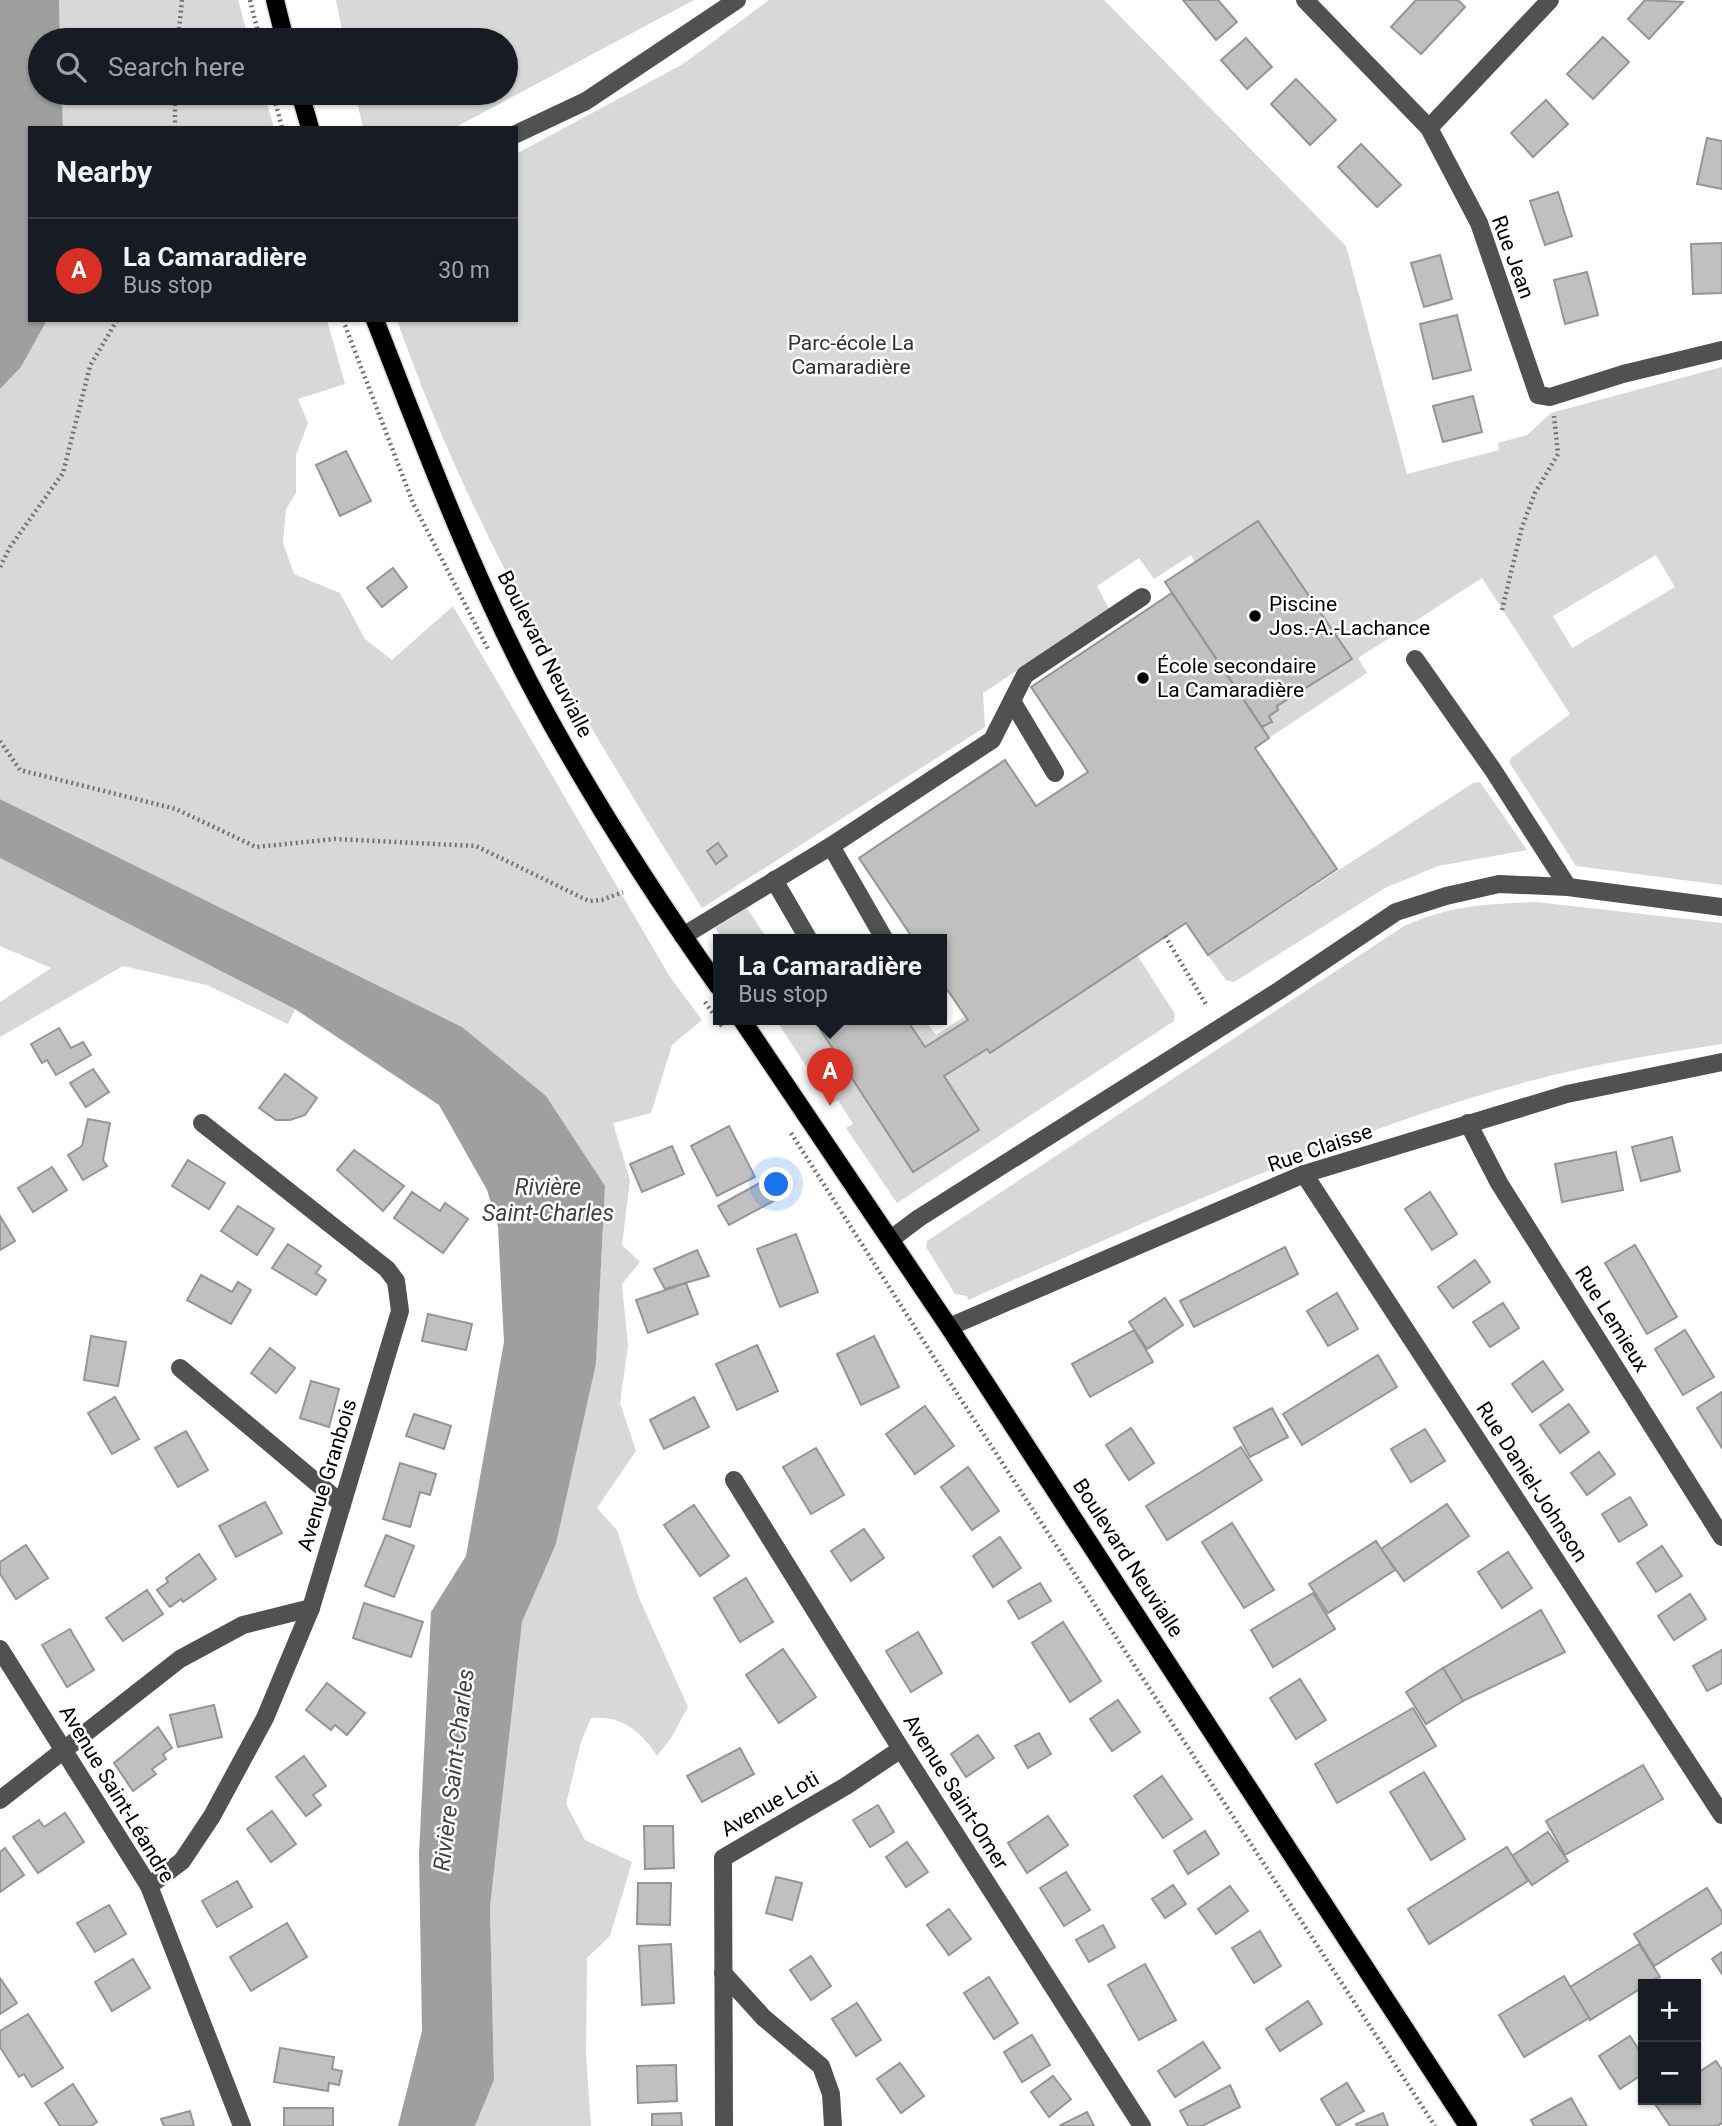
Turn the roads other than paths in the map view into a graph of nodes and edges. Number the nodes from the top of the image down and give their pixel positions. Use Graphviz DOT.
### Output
graph roads {
  1 [pos="275,0"];
  2 [pos="737,0"];
  3 [pos="1305,0"];
  4 [pos="1550,0"];
  5 [pos="282,28"];
  6 [pos="303,105"];
  7 [pos="309,126"];
  8 [pos="1429,128"];
  9 [pos="518,133"];
  10 [pos="376,322"];
  11 [pos="1722,350"];
  12 [pos="1142,597"];
  13 [pos="1415,659"];
  14 [pos="1012,701"];
  15 [pos="1055,774"];
  16 [pos="831,846"];
  17 [pos="774,880"];
  18 [pos="1568,887"];
  19 [pos="1722,907"];
  20 [pos="806,934"];
  21 [pos="882,934"];
  22 [pos="683,936"];
  23 [pos="713,979"];
  24 [pos="745,1025"];
  25 [pos="1722,1062"];
  26 [pos="202,1123"];
  27 [pos="1468,1123"];
  28 [pos="1304,1174"];
  29 [pos="891,1239"];
  30 [pos="949,1327"];
  31 [pos="180,1368"];
  32 [pos="734,1480"];
  33 [pos="342,1504"];
  34 [pos="1722,1537"];
  35 [pos="311,1608"];
  36 [pos="0,1648"];
  37 [pos="64,1748"];
  38 [pos="901,1749"];
  39 [pos="0,1800"];
  40 [pos="1722,1815"];
  41 [pos="149,1886"];
  42 [pos="723,1973"];
  43 [pos="242,2126"];
  44 [pos="724,2126"];
  45 [pos="833,2126"];
  46 [pos="1142,2126"];
  47 [pos="1468,2126"];
  1 -- 5 [label="main road"];
  2 -- 9 [label="street"];
  3 -- 8 [label="street, Rue Jean"];
  4 -- 8 [label="street"];
  6 -- 7 [label="main road"];
  8 -- 11 [label="street, Rue Jean"];
  10 -- 22 [label="main road, Boulevard Neuvialle"];
  12 -- 14 [label="street"];
  13 -- 18 [label="street"];
  14 -- 15 [label="street"];
  14 -- 16 [label="street"];
  16 -- 17 [label="street"];
  16 -- 21 [label="street"];
  17 -- 20 [label="street"];
  17 -- 22 [label="street"];
  18 -- 19 [label="street"];
  18 -- 29 [label="street"];
  22 -- 23 [label="main road, Boulevard Neuvialle"];
  24 -- 29 [label="main road, Boulevard Neuvialle"];
  25 -- 27 [label="street, Rue Claisse"];
  26 -- 33 [label="street, Avenue Granbois"];
  27 -- 28 [label="street, Rue Claisse"];
  27 -- 34 [label="street, Rue Lemieux"];
  28 -- 30 [label="street, Rue Claisse"];
  28 -- 40 [label="street, Rue Daniel-Johnson"];
  29 -- 30 [label="main road, Boulevard Neuvialle"];
  30 -- 47 [label="main road, Boulevard Neuvialle"];
  31 -- 33 [label="street"];
  32 -- 38 [label="street, Avenue Saint-Omer"];
  33 -- 35 [label="street, Avenue Granbois"];
  35 -- 37 [label="street"];
  35 -- 41 [label="street, Avenue Granbois"];
  36 -- 37 [label="street, Avenue Saint-Léandre"];
  37 -- 39 [label="street"];
  37 -- 41 [label="street, Avenue Saint-Léandre"];
  38 -- 42 [label="street, Avenue Loti"];
  38 -- 46 [label="street, Avenue Saint-Omer"];
  41 -- 43 [label="street, Avenue Saint-Léandre"];
  42 -- 44 [label="street, Avenue Loti"];
  42 -- 45 [label="street"];
}
